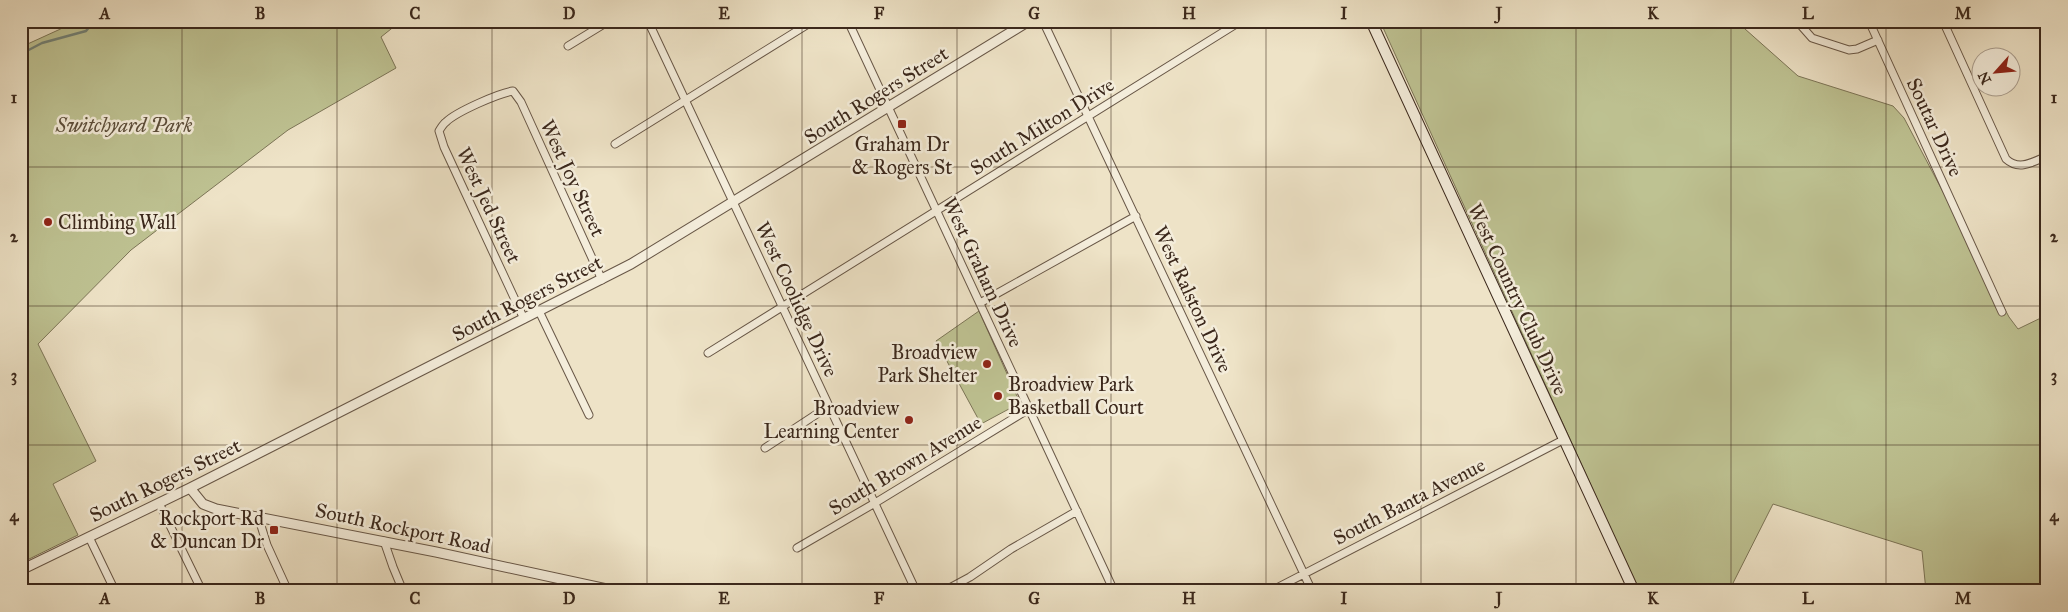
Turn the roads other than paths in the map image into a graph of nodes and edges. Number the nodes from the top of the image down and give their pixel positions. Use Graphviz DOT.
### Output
graph roads {
  1 [pos="609,21"];
  2 [pos="648,21"];
  3 [pos="813,21"];
  4 [pos="848,21"];
  5 [pos="1029,21"];
  6 [pos="1043,21"];
  7 [pos="1241,21"];
  8 [pos="1371,21"];
  9 [pos="1797,21"];
  10 [pos="1869,21"];
  11 [pos="1943,21"];
  12 [pos="1878,40"];
  13 [pos="568,46"];
  14 [pos="513,90"];
  15 [pos="685,101"];
  16 [pos="888,107"];
  17 [pos="1089,116"];
  18 [pos="615,144"];
  19 [pos="2045,157"];
  20 [pos="2047,167"];
  21 [pos="734,203"];
  22 [pos="937,211"];
  23 [pos="1136,216"];
  24 [pos="602,280"];
  25 [pos="980,303"];
  26 [pos="784,306"];
  27 [pos="539,311"];
  28 [pos="2002,312"];
  29 [pos="524,319"];
  30 [pos="708,353"];
  31 [pos="829,406"];
  32 [pos="1029,409"];
  33 [pos="589,416"];
  34 [pos="1563,440"];
  35 [pos="765,448"];
  36 [pos="190,488"];
  37 [pos="159,503"];
  38 [pos="875,504"];
  39 [pos="1077,512"];
  40 [pos="258,516"];
  41 [pos="89,537"];
  42 [pos="384,541"];
  43 [pos="797,548"];
  44 [pos="21,570"];
  45 [pos="1304,573"];
  46 [pos="115,591"];
  47 [pos="202,591"];
  48 [pos="288,591"];
  49 [pos="403,591"];
  50 [pos="616,591"];
  51 [pos="916,591"];
  52 [pos="944,591"];
  53 [pos="1114,591"];
  54 [pos="1271,591"];
  55 [pos="1312,591"];
  56 [pos="1634,591"];
  1 -- 13 [label="street"];
  2 -- 15 [label="street, West Coolidge Drive"];
  3 -- 15 [label="street"];
  4 -- 16 [label="street, West Graham Drive"];
  5 -- 16 [label="street, South Rogers Street"];
  6 -- 17 [label="street, West Ralston Drive"];
  7 -- 17 [label="street, South Milton Drive"];
  8 -- 34 [label="main road, West Country Club Drive"];
  9 -- 12 [label="street"];
  10 -- 12 [label="street, Soutar Drive"];
  11 -- 19 [label="street"];
  12 -- 28 [label="street, Soutar Drive"];
  14 -- 24 [label="street, West Joy Street"];
  14 -- 29 [label="street, West Jed Street"];
  15 -- 18 [label="street"];
  15 -- 21 [label="street, West Coolidge Drive"];
  16 -- 21 [label="street, South Rogers Street"];
  16 -- 22 [label="street, West Graham Drive"];
  17 -- 22 [label="street, South Milton Drive"];
  17 -- 23 [label="street, West Ralston Drive"];
  19 -- 20 [label="street"];
  21 -- 24 [label="street, South Rogers Street"];
  21 -- 26 [label="street, West Coolidge Drive"];
  22 -- 25 [label="street, West Graham Drive"];
  22 -- 26 [label="street, South Milton Drive"];
  23 -- 25 [label="street"];
  23 -- 45 [label="street, West Ralston Drive"];
  24 -- 27 [label="street, South Rogers Street"];
  25 -- 32 [label="street, West Graham Drive"];
  26 -- 30 [label="street, South Milton Drive"];
  26 -- 31 [label="street, West Coolidge Drive"];
  27 -- 29 [label="street, South Rogers Street"];
  27 -- 33 [label="street"];
  29 -- 36 [label="street, South Rogers Street"];
  31 -- 35 [label="street"];
  31 -- 38 [label="street, West Coolidge Drive"];
  32 -- 38 [label="street, South Brown Avenue"];
  32 -- 39 [label="street, West Graham Drive"];
  34 -- 45 [label="street, South Banta Avenue"];
  34 -- 56 [label="main road, West Country Club Drive"];
  36 -- 37 [label="street, South Rogers Street"];
  36 -- 40 [label="street, South Rockport Road"];
  37 -- 41 [label="street, South Rogers Street"];
  37 -- 47 [label="street"];
  38 -- 43 [label="street, South Brown Avenue"];
  38 -- 51 [label="street, West Coolidge Drive"];
  39 -- 52 [label="street"];
  39 -- 53 [label="street, West Graham Drive"];
  40 -- 42 [label="street, South Rockport Road"];
  40 -- 48 [label="street"];
  41 -- 44 [label="street, South Rogers Street"];
  41 -- 46 [label="street"];
  42 -- 49 [label="street"];
  42 -- 50 [label="street, South Rockport Road"];
  45 -- 54 [label="street, South Banta Avenue"];
  45 -- 55 [label="street, West Ralston Drive"];
}
